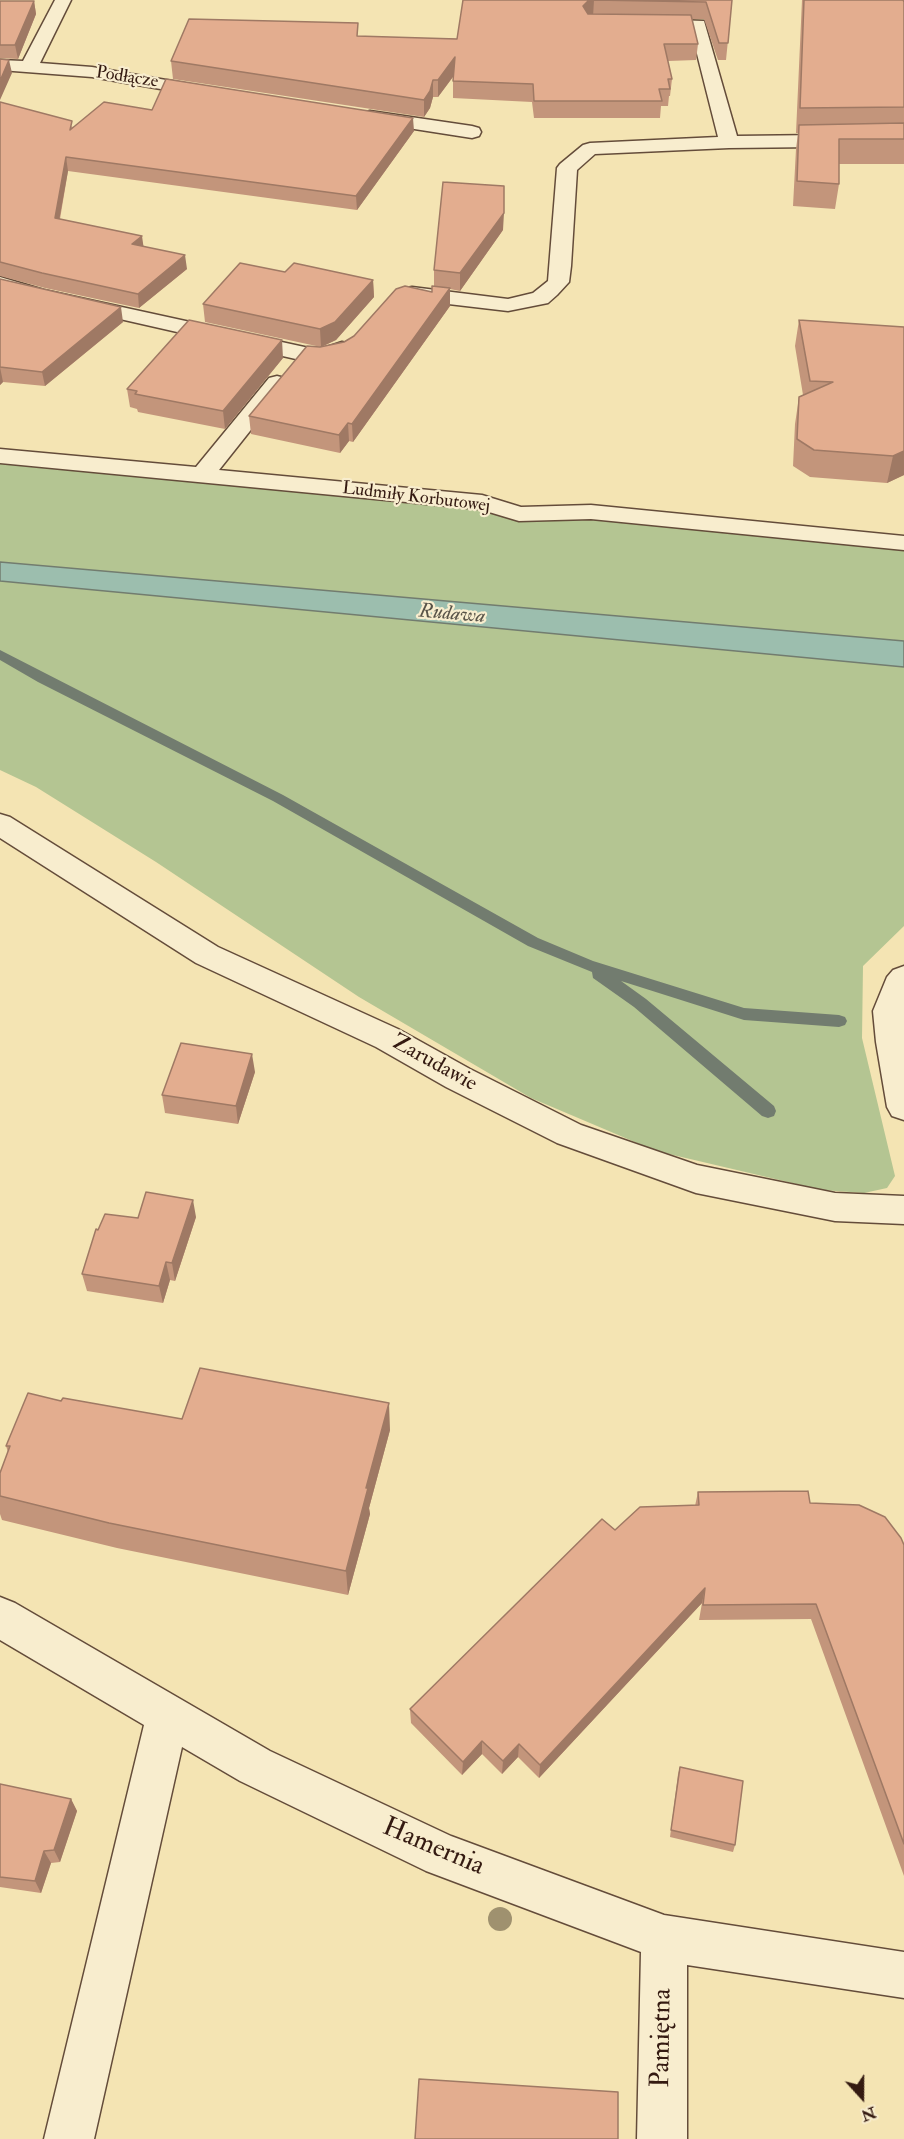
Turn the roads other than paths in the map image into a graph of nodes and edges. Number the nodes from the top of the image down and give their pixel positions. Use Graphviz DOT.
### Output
graph roads {
  1 [pos="63,0"];
  2 [pos="628,24"];
  3 [pos="0,65"];
  4 [pos="30,65"];
  5 [pos="229,95"];
  6 [pos="356,115"];
  7 [pos="472,132"];
  8 [pos="904,140"];
  9 [pos="729,142"];
  10 [pos="0,284"];
  11 [pos="387,300"];
  12 [pos="359,332"];
  13 [pos="301,354"];
  14 [pos="0,456"];
  15 [pos="202,475"];
  16 [pos="904,543"];
  17 [pos="0,824"];
  18 [pos="904,978"];
  19 [pos="904,1107"];
  20 [pos="904,1210"];
  21 [pos="0,1617"];
  22 [pos="168,1715"];
  23 [pos="664,1938"];
  24 [pos="904,1975"];
  25 [pos="69,2139"];
  26 [pos="662,2139"];
  1 -- 4 [label="street"];
  2 -- 9 [label="street"];
  3 -- 4 [label="street, Podłącze"];
  4 -- 5 [label="street, Podłącze"];
  6 -- 7 [label="street"];
  8 -- 9 [label="street"];
  9 -- 11 [label="street"];
  10 -- 13 [label="street"];
  12 -- 13 [label="street"];
  13 -- 15 [label="street"];
  14 -- 15 [label="street, Ludmiły Korbutowej"];
  15 -- 16 [label="street, Ludmiły Korbutowej"];
  17 -- 20 [label="street, Zarudawie"];
  18 -- 19 [label="street"];
  21 -- 22 [label="street, Hamernia"];
  22 -- 23 [label="street, Hamernia"];
  22 -- 25 [label="street"];
  23 -- 24 [label="street, Hamernia"];
  23 -- 26 [label="street, Pamiętna"];
}
